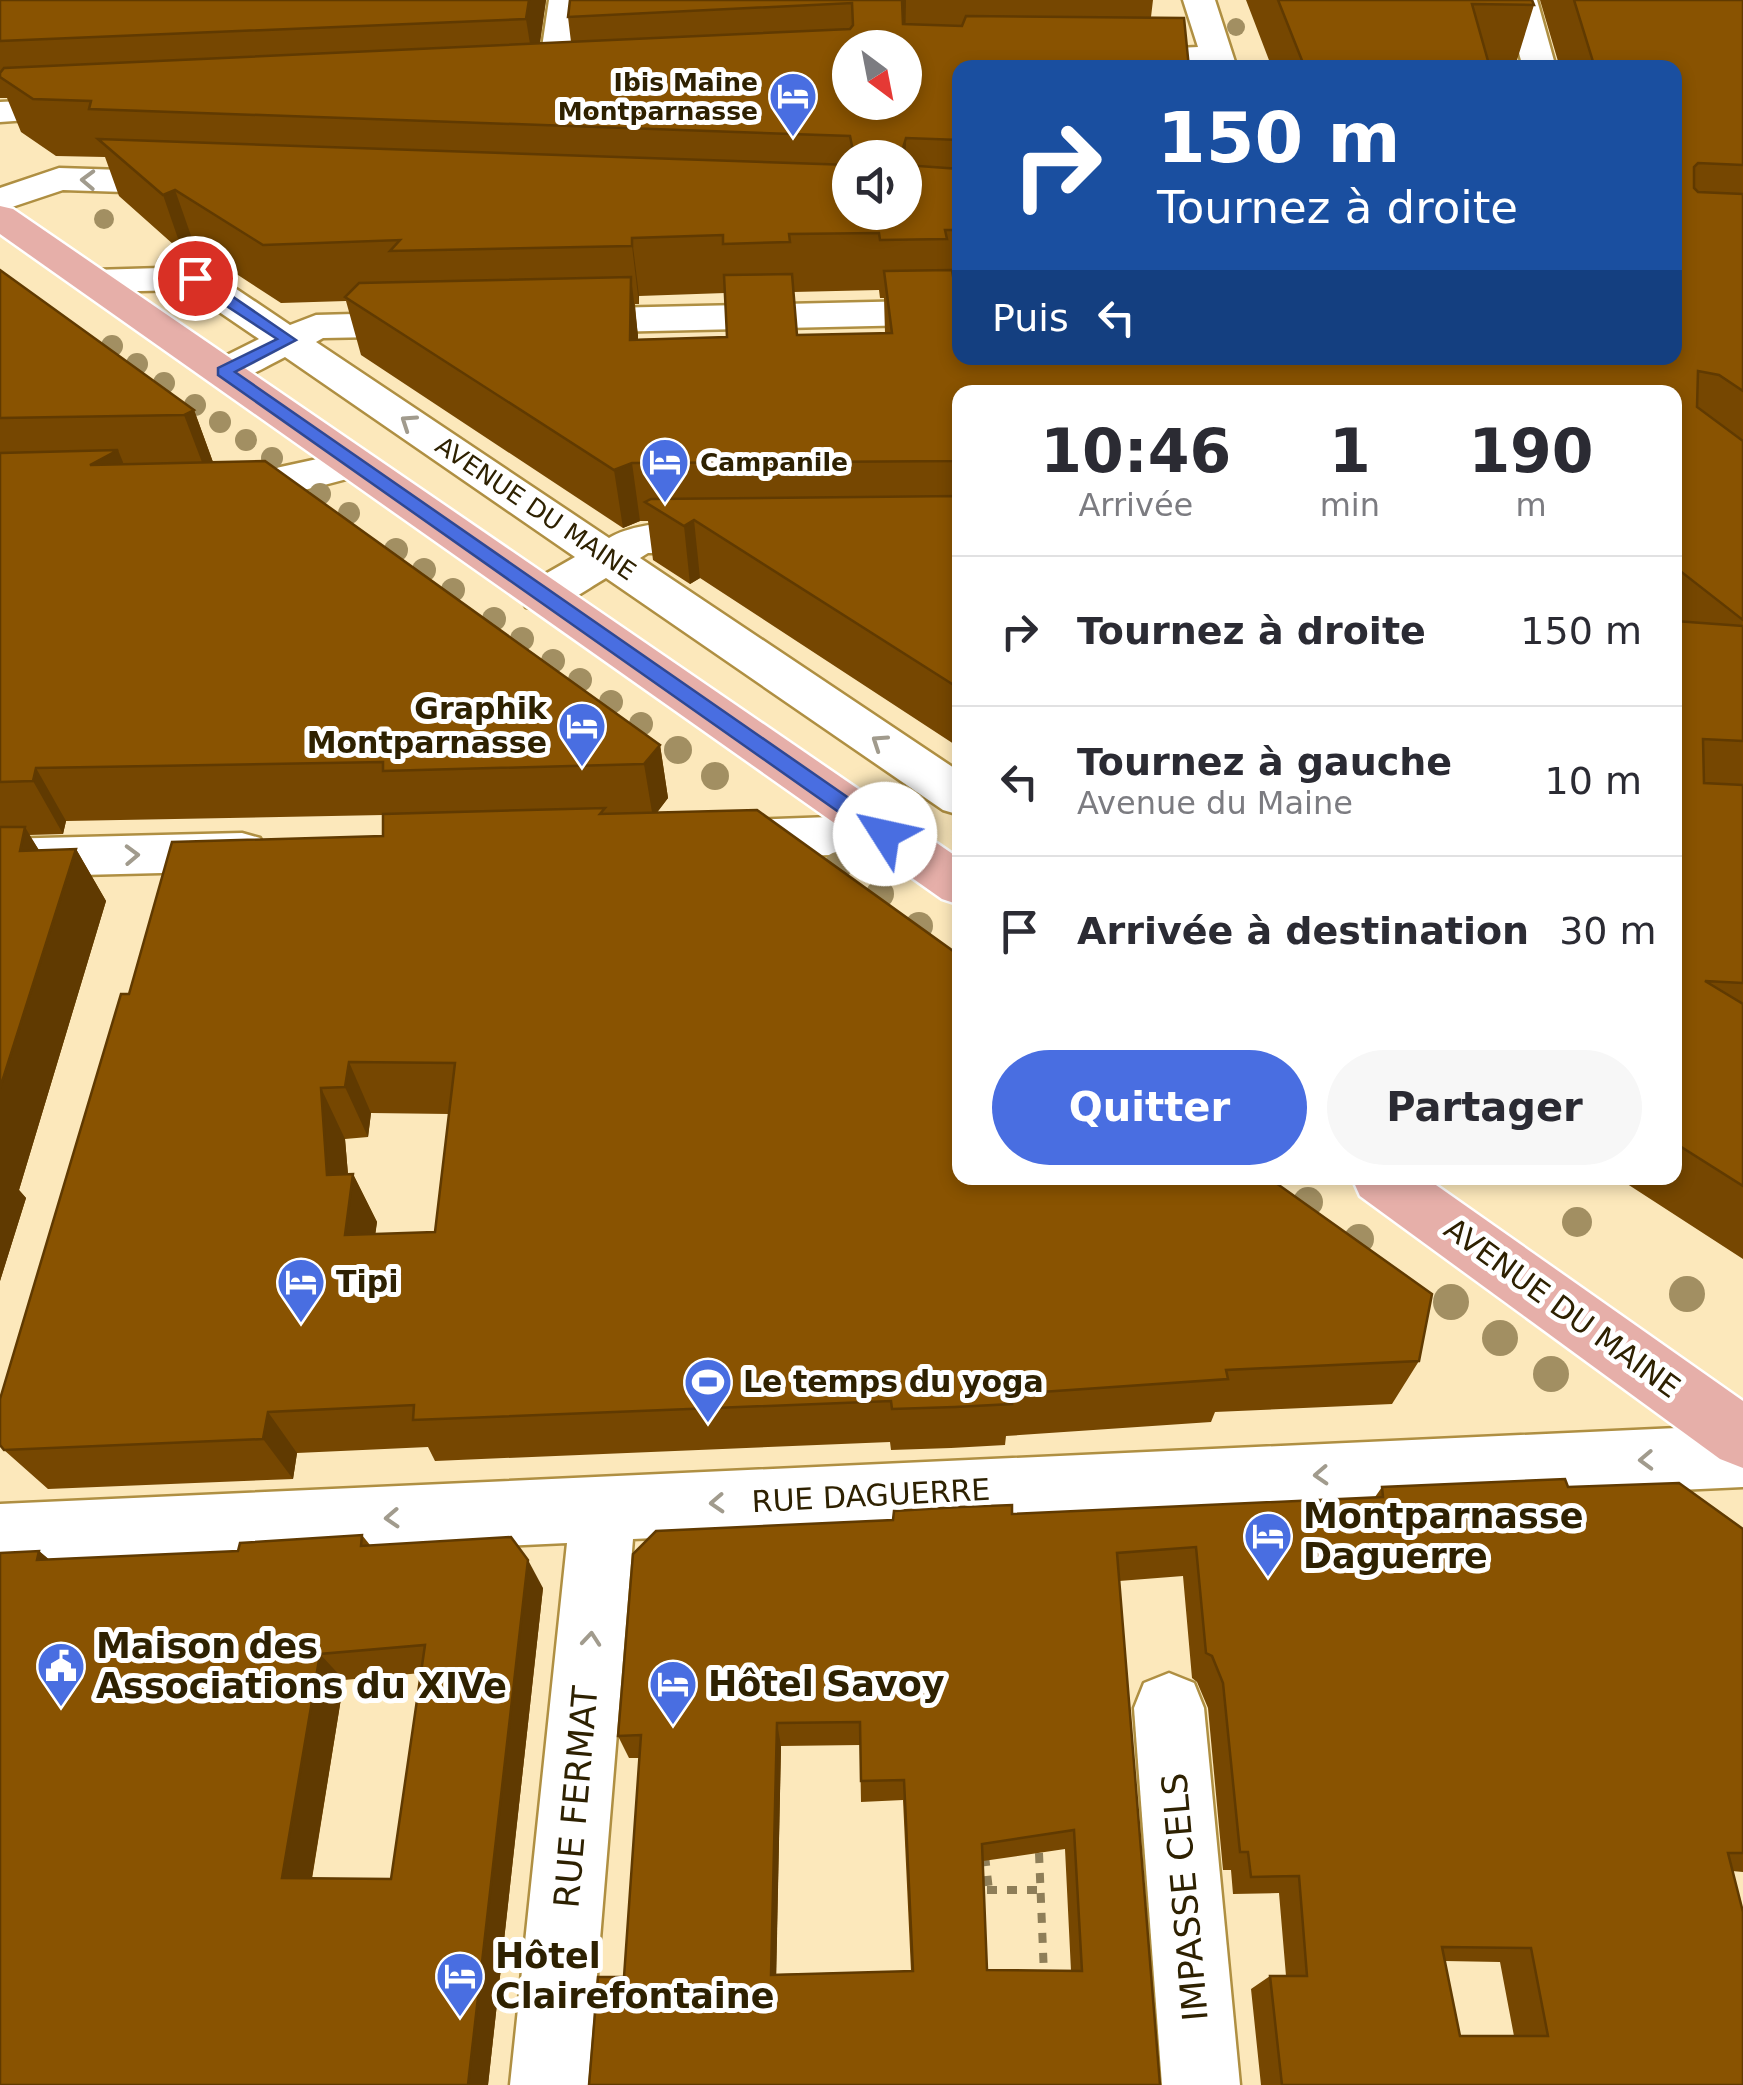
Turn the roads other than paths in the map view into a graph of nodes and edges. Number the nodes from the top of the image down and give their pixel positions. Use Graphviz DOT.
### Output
graph roads {
  1 [pos="565,0"];
  2 [pos="1199,0"];
  3 [pos="1521,0"];
  4 [pos="1218,60"];
  5 [pos="1538,60"];
  6 [pos="512,90"];
  7 [pos="118,107"];
  8 [pos="0,112"];
  9 [pos="218,184"];
  10 [pos="0,200"];
  11 [pos="0,217"];
  12 [pos="93,282"];
  13 [pos="952,312"];
  14 [pos="531,322"];
  15 [pos="472,323"];
  16 [pos="288,340"];
  17 [pos="224,372"];
  18 [pos="354,464"];
  19 [pos="178,487"];
  20 [pos="772,538"];
  21 [pos="608,558"];
  22 [pos="542,596"];
  23 [pos="952,792"];
  24 [pos="885,834"];
  25 [pos="680,841"];
  26 [pos="288,850"];
  27 [pos="0,858"];
  28 [pos="952,880"];
  29 [pos="1390,1185"];
  30 [pos="1743,1438"];
  31 [pos="1743,1456"];
  32 [pos="603,1509"];
  33 [pos="0,1537"];
  34 [pos="1169,1708"];
  35 [pos="549,2085"];
  36 [pos="1201,2085"];
  1 -- 6 [label="street"];
  2 -- 4 [label="street"];
  3 -- 5 [label="street"];
  7 -- 8 [label="street"];
  9 -- 10 [label="street, one-way"];
  11 -- 12 [label="main road"];
  12 -- 16 [label="street, AVENUE DU MAINE"];
  12 -- 17 [label="main road"];
  13 -- 14 [label="street"];
  15 -- 16 [label="street"];
  16 -- 17 [label="street"];
  21 -- 16 [label="street, AVENUE DU MAINE, one-way"];
  17 -- 18 [label="main road"];
  18 -- 19 [label="street"];
  18 -- 22 [label="main road"];
  20 -- 21 [label="street"];
  21 -- 22 [label="street"];
  23 -- 21 [label="street, AVENUE DU MAINE, one-way"];
  22 -- 24 [label="main road"];
  24 -- 25 [label="street"];
  24 -- 28 [label="main road"];
  27 -- 26 [label="street, one-way"];
  29 -- 30 [label="main road, AVENUE DU MAINE"];
  31 -- 32 [label="street, RUE DAGUERRE, one-way"];
  32 -- 33 [label="street, RUE DAGUERRE, one-way"];
  35 -- 32 [label="street, RUE FERMAT, one-way"];
  34 -- 36 [label="street, IMPASSE CELS"];
}
